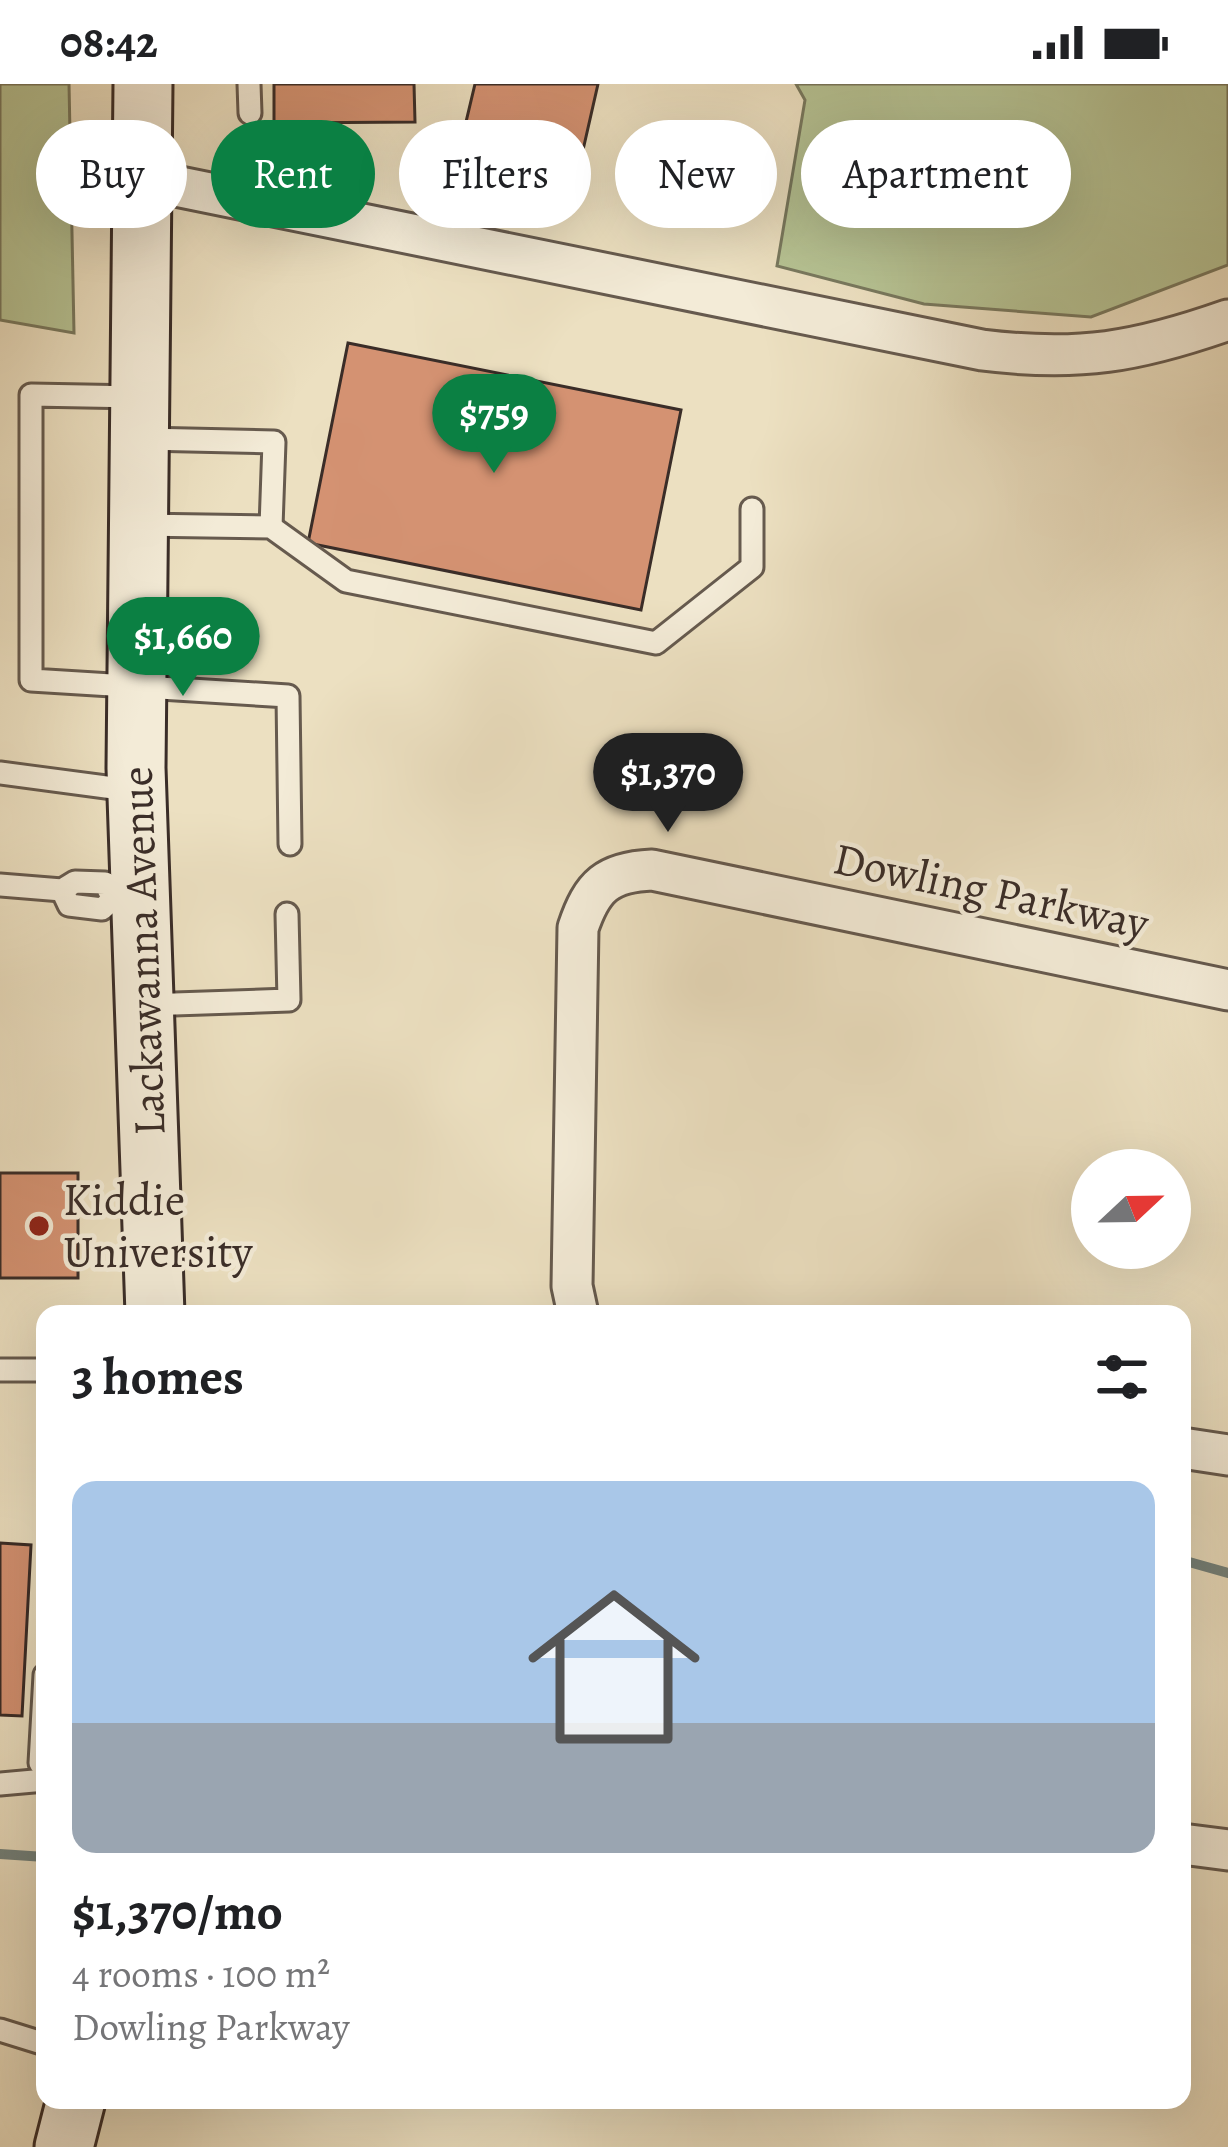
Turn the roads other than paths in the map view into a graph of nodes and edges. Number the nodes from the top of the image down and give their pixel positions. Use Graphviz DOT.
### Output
graph roads {
  1 [pos="143,84"];
  2 [pos="249,84"];
  3 [pos="250,113"];
  4 [pos="143,120"];
  5 [pos="187,188"];
  6 [pos="141,228"];
  7 [pos="1228,320"];
  8 [pos="139,418"];
  9 [pos="752,509"];
  10 [pos="138,525"];
  11 [pos="272,527"];
  12 [pos="137,688"];
  13 [pos="0,773"];
  14 [pos="137,791"];
  15 [pos="290,844"];
  16 [pos="0,885"];
  17 [pos="127,899"];
  18 [pos="287,914"];
  19 [pos="1228,990"];
  20 [pos="144,1005"];
  21 [pos="155,1305"];
  22 [pos="576,1305"];
  23 [pos="0,1370"];
  24 [pos="36,1370"];
  25 [pos="1191,1449"];
  26 [pos="1228,1455"];
  27 [pos="36,1781"];
  28 [pos="0,1784"];
  29 [pos="1191,1845"];
  30 [pos="1228,1850"];
  31 [pos="0,2030"];
  32 [pos="36,2041"];
  33 [pos="74,2109"];
  34 [pos="64,2147"];
  1 -- 4 [label="street, Lackawanna Avenue"];
  2 -- 3 [label="lane"];
  5 -- 7 [label="street"];
  6 -- 8 [label="street, Lackawanna Avenue"];
  8 -- 10 [label="street, Lackawanna Avenue"];
  8 -- 11 [label="lane"];
  8 -- 12 [label="lane"];
  9 -- 11 [label="lane"];
  10 -- 11 [label="lane"];
  10 -- 12 [label="street, Lackawanna Avenue"];
  12 -- 14 [label="street, Lackawanna Avenue"];
  12 -- 15 [label="lane"];
  13 -- 14 [label="lane"];
  14 -- 17 [label="street, Lackawanna Avenue"];
  16 -- 17 [label="lane"];
  17 -- 20 [label="street, Lackawanna Avenue"];
  18 -- 20 [label="lane"];
  19 -- 22 [label="street, Dowling Parkway"];
  20 -- 21 [label="street, Lackawanna Avenue"];
  23 -- 24 [label="lane"];
  25 -- 26 [label="street"];
  27 -- 28 [label="lane"];
  29 -- 30 [label="street"];
  31 -- 32 [label="lane"];
  33 -- 34 [label="street"];
}
